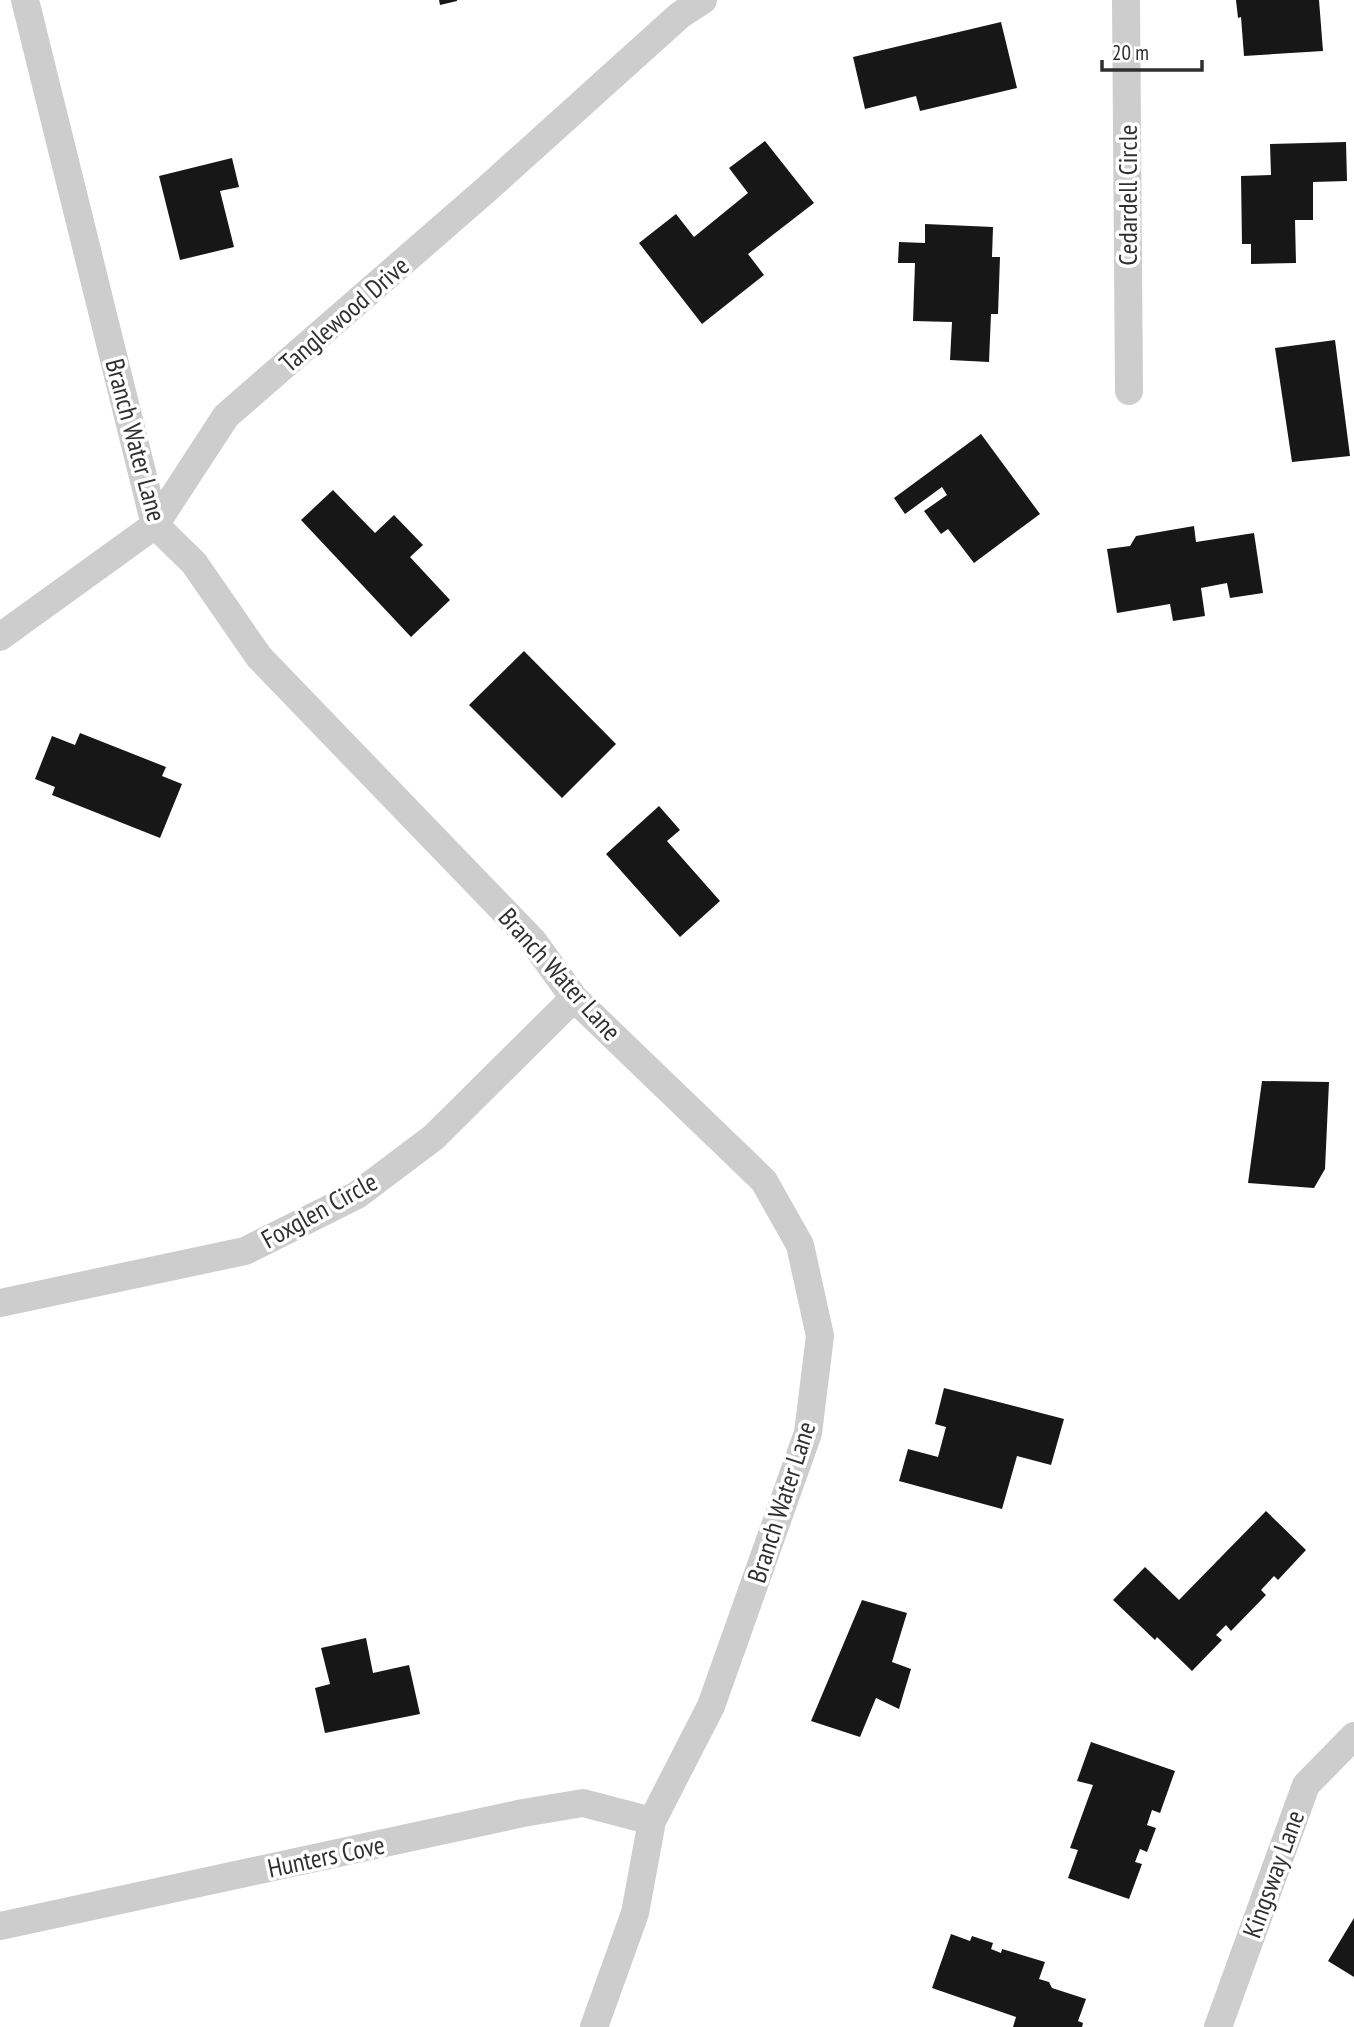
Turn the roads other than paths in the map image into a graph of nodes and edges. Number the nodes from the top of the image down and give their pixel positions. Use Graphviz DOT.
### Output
graph roads {
  1 [pos="25,0"];
  2 [pos="1126,0"];
  3 [pos="686,5"];
  4 [pos="1129,391"];
  5 [pos="155,525"];
  6 [pos="0,636"];
  7 [pos="574,998"];
  8 [pos="0,1303"];
  9 [pos="1354,1737"];
  10 [pos="652,1821"];
  11 [pos="0,1926"];
  12 [pos="594,2027"];
  13 [pos="1217,2027"];
  1 -- 5 [label="street, Branch Water Lane"];
  2 -- 4 [label="street, Cedardell Circle"];
  3 -- 5 [label="street, Tanglewood Drive"];
  5 -- 6 [label="street, Tanglewood Drive"];
  5 -- 7 [label="street, Branch Water Lane"];
  7 -- 8 [label="street, Foxglen Circle"];
  7 -- 10 [label="street, Branch Water Lane"];
  9 -- 13 [label="street, Kingsway Lane"];
  10 -- 11 [label="street, Hunters Cove"];
  10 -- 12 [label="street, Branch Water Lane"];
}
